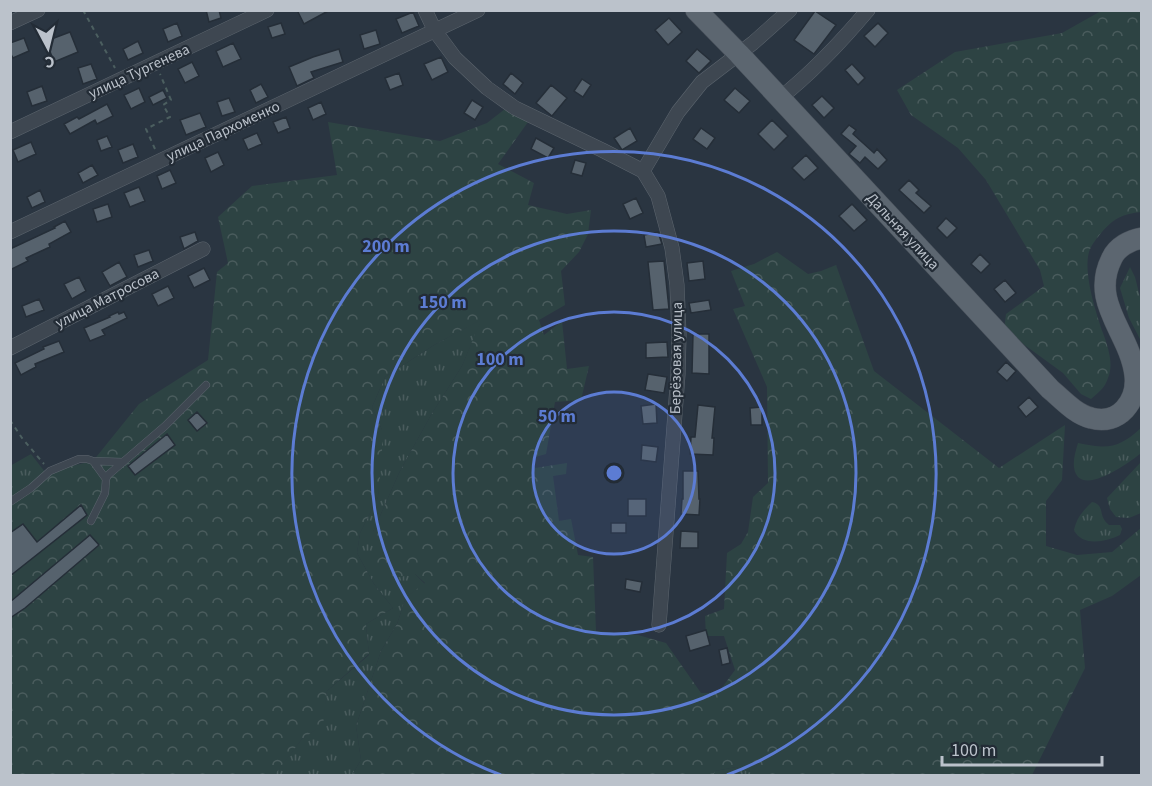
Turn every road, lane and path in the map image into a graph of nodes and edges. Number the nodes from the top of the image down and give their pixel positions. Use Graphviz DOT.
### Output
graph roads {
  1 [pos="38,10"];
  2 [pos="83,10"];
  3 [pos="267,10"];
  4 [pos="425,10"];
  5 [pos="478,10"];
  6 [pos="696,10"];
  7 [pos="790,10"];
  8 [pos="868,10"];
  9 [pos="10,23"];
  10 [pos="435,31"];
  11 [pos="739,54"];
  12 [pos="155,63"];
  13 [pos="122,80"];
  14 [pos="780,98"];
  15 [pos="10,132"];
  16 [pos="160,161"];
  17 [pos="643,171"];
  18 [pos="10,232"];
  19 [pos="1142,238"];
  20 [pos="202,249"];
  21 [pos="10,348"];
  22 [pos="206,385"];
  23 [pos="10,420"];
  24 [pos="93,461"];
  25 [pos="123,462"];
  26 [pos="50,471"];
  27 [pos="106,479"];
  28 [pos="10,502"];
  29 [pos="92,521"];
  30 [pos="659,625"];
  1 -- 9 [label="street"];
  2 -- 13 [label="path"];
  3 -- 12 [label="street, улица Тургенева"];
  4 -- 10 [label="street"];
  5 -- 10 [label="street, улица Пархоменко"];
  6 -- 11 [label="main road, Дальняя улица"];
  7 -- 11 [label="street"];
  8 -- 14 [label="street"];
  10 -- 16 [label="street, улица Пархоменко"];
  10 -- 17 [label="street"];
  11 -- 14 [label="main road, Дальняя улица"];
  11 -- 17 [label="street"];
  12 -- 13 [label="street, улица Тургенева"];
  12 -- 16 [label="path"];
  13 -- 15 [label="street, улица Тургенева"];
  14 -- 19 [label="main road, Дальняя улица"];
  16 -- 18 [label="street, улица Пархоменко"];
  17 -- 30 [label="street, Берёзовая улица"];
  20 -- 21 [label="street, улица Матросова"];
  22 -- 25 [label="lane"];
  23 -- 26 [label="path"];
  24 -- 25 [label="lane"];
  24 -- 26 [label="lane"];
  24 -- 27 [label="lane"];
  25 -- 27 [label="lane"];
  26 -- 28 [label="lane"];
  27 -- 29 [label="lane"];
}
